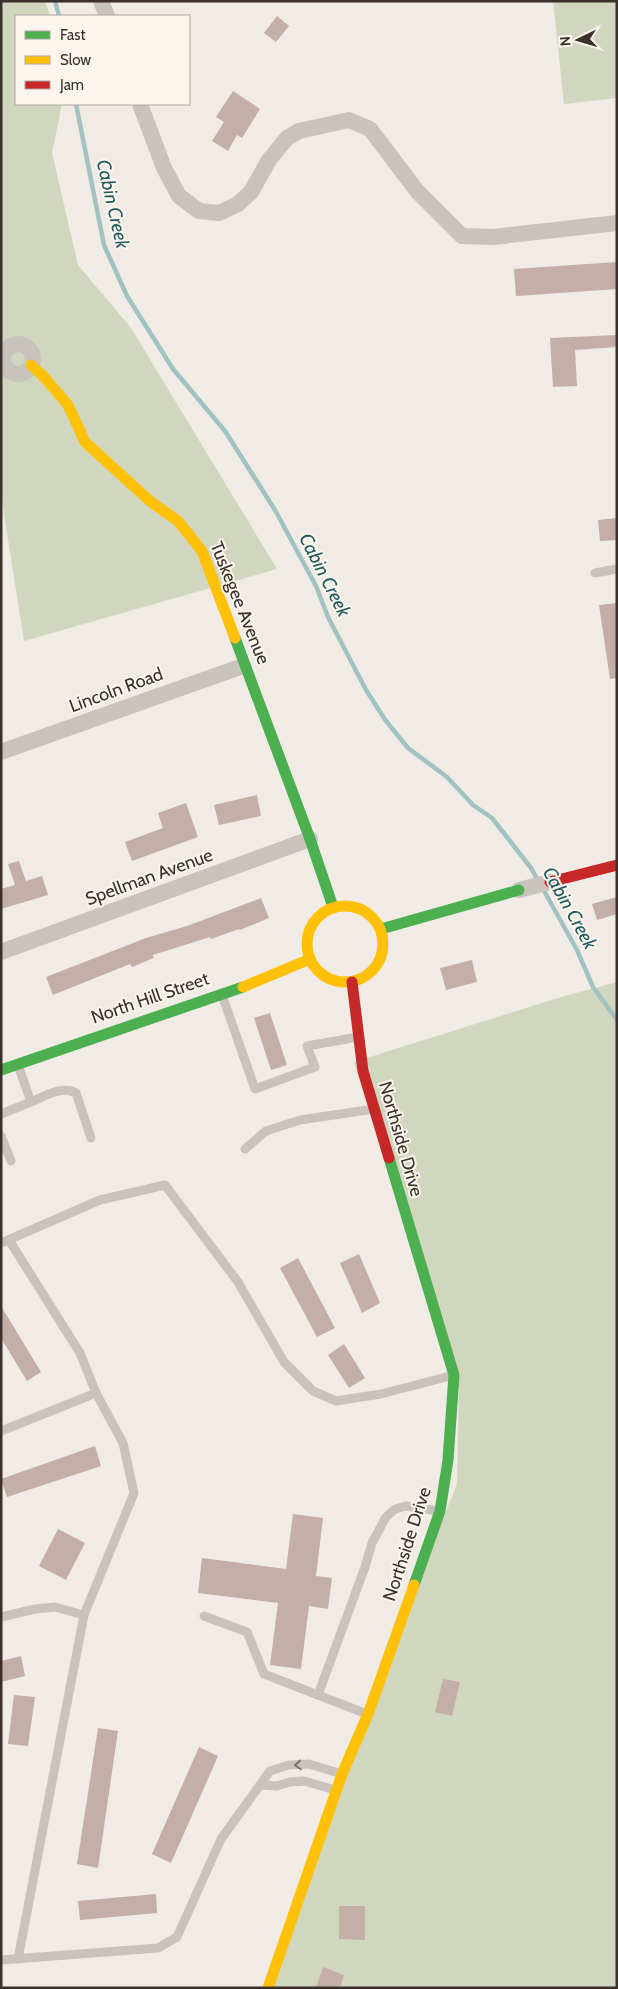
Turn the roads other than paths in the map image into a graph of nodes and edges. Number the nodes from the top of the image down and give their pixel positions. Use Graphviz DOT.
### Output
graph roads {
  1 [pos="101,1"];
  2 [pos="107,15"];
  3 [pos="140,105"];
  4 [pos="617,223"];
  5 [pos="31,365"];
  6 [pos="617,569"];
  7 [pos="595,573"];
  8 [pos="243,666"];
  9 [pos="1,752"];
  10 [pos="310,839"];
  11 [pos="617,865"];
  12 [pos="550,882"];
  13 [pos="519,890"];
  14 [pos="333,907"];
  15 [pos="381,929"];
  16 [pos="1,952"];
  17 [pos="310,959"];
  18 [pos="352,982"];
  19 [pos="222,995"];
  20 [pos="358,1037"];
  21 [pos="18,1064"];
  22 [pos="1,1070"];
  23 [pos="30,1102"];
  24 [pos="374,1109"];
  25 [pos="1,1114"];
  26 [pos="1,1136"];
  27 [pos="91,1138"];
  28 [pos="246,1149"];
  29 [pos="11,1161"];
  30 [pos="5,1241"];
  31 [pos="454,1375"];
  32 [pos="96,1393"];
  33 [pos="1,1431"];
  34 [pos="440,1511"];
  35 [pos="84,1614"];
  36 [pos="204,1616"];
  37 [pos="1,1617"];
  38 [pos="318,1695"];
  39 [pos="368,1714"];
  40 [pos="342,1774"];
  41 [pos="260,1785"];
  42 [pos="336,1790"];
  43 [pos="18,1958"];
  44 [pos="1,1960"];
  45 [pos="268,1988"];
  1 -- 2 [label="street"];
  3 -- 4 [label="street"];
  5 -- 8 [label="street, Tuskegee Avenue"];
  6 -- 7 [label="lane"];
  8 -- 9 [label="street, Lincoln Road"];
  8 -- 10 [label="street, Tuskegee Avenue"];
  10 -- 14 [label="street, Tuskegee Avenue"];
  10 -- 16 [label="street, Spellman Avenue"];
  11 -- 12 [label="street"];
  12 -- 13 [label="street"];
  13 -- 15 [label="street"];
  14 -- 15 [label="street"];
  14 -- 17 [label="street"];
  15 -- 18 [label="street"];
  17 -- 18 [label="street"];
  17 -- 19 [label="street, North Hill Street"];
  18 -- 20 [label="street, Northside Drive"];
  19 -- 20 [label="lane"];
  19 -- 21 [label="street, North Hill Street"];
  20 -- 24 [label="street, Northside Drive"];
  21 -- 22 [label="street, North Hill Street"];
  21 -- 23 [label="lane"];
  23 -- 25 [label="lane"];
  23 -- 27 [label="lane"];
  24 -- 28 [label="lane"];
  24 -- 31 [label="street, Northside Drive"];
  26 -- 29 [label="lane"];
  30 -- 31 [label="lane"];
  30 -- 32 [label="lane"];
  31 -- 34 [label="street, Northside Drive"];
  32 -- 33 [label="lane"];
  32 -- 35 [label="lane"];
  34 -- 38 [label="lane"];
  34 -- 39 [label="street, Northside Drive"];
  35 -- 37 [label="lane"];
  35 -- 43 [label="lane"];
  36 -- 38 [label="lane"];
  38 -- 39 [label="lane"];
  39 -- 40 [label="street, Northside Drive"];
  40 -- 41 [label="lane, one-way"];
  40 -- 42 [label="street, Northside Drive"];
  41 -- 42 [label="lane"];
  41 -- 43 [label="lane"];
  42 -- 45 [label="street, Northside Drive"];
  43 -- 44 [label="lane"];
}
